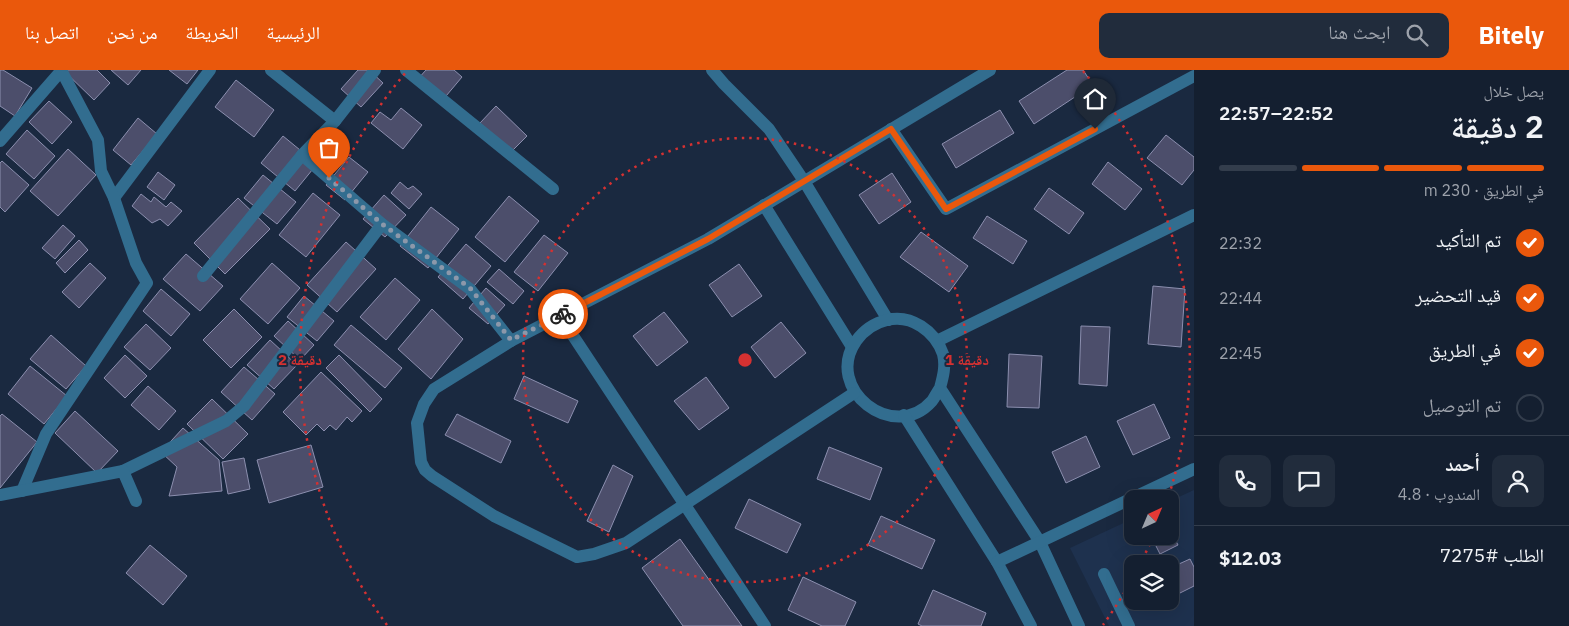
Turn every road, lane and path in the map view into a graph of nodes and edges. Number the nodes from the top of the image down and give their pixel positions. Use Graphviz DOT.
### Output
graph roads {
  1 [pos="61,70"];
  2 [pos="210,70"];
  3 [pos="271,70"];
  4 [pos="375,70"];
  5 [pos="406,70"];
  6 [pos="712,70"];
  7 [pos="990,70"];
  8 [pos="1194,76"];
  9 [pos="335,121"];
  10 [pos="891,129"];
  11 [pos="0,141"];
  12 [pos="302,155"];
  13 [pos="804,182"];
  14 [pos="553,188"];
  15 [pos="114,198"];
  16 [pos="764,206"];
  17 [pos="1194,215"];
  18 [pos="382,224"];
  19 [pos="203,276"];
  20 [pos="560,316"];
  21 [pos="888,320"];
  22 [pos="511,340"];
  23 [pos="936,341"];
  24 [pos="852,347"];
  25 [pos="940,388"];
  26 [pos="854,393"];
  27 [pos="904,415"];
  28 [pos="1194,469"];
  29 [pos="123,471"];
  30 [pos="22,491"];
  31 [pos="0,495"];
  32 [pos="136,501"];
  33 [pos="684,503"];
  34 [pos="1040,542"];
  35 [pos="997,562"];
  36 [pos="1104,574"];
  37 [pos="765,626"];
  38 [pos="1030,626"];
  39 [pos="1079,626"];
  40 [pos="1129,626"];
  1 -- 11 [label="street"];
  1 -- 15 [label="street"];
  2 -- 15 [label="street"];
  3 -- 9 [label="street"];
  4 -- 9 [label="street"];
  5 -- 14 [label="street"];
  6 -- 13 [label="street"];
  7 -- 10 [label="street"];
  8 -- 10 [label="street"];
  9 -- 12 [label="street"];
  10 -- 13 [label="street"];
  12 -- 18 [label="street"];
  12 -- 19 [label="street"];
  13 -- 16 [label="street"];
  13 -- 21 [label="street"];
  15 -- 30 [label="street"];
  16 -- 20 [label="street"];
  16 -- 24 [label="street"];
  17 -- 23 [label="street"];
  18 -- 22 [label="street"];
  18 -- 29 [label="street"];
  20 -- 22 [label="street"];
  20 -- 33 [label="street"];
  21 -- 23 [label="street"];
  21 -- 24 [label="street"];
  22 -- 33 [label="street"];
  23 -- 25 [label="street"];
  24 -- 26 [label="street"];
  25 -- 27 [label="street"];
  25 -- 34 [label="street"];
  26 -- 27 [label="street"];
  26 -- 33 [label="street"];
  27 -- 35 [label="street"];
  28 -- 34 [label="street"];
  29 -- 30 [label="street"];
  29 -- 32 [label="street"];
  30 -- 31 [label="street"];
  33 -- 37 [label="street"];
  34 -- 35 [label="street"];
  34 -- 39 [label="street"];
  35 -- 38 [label="street"];
  36 -- 40 [label="street"];
}
